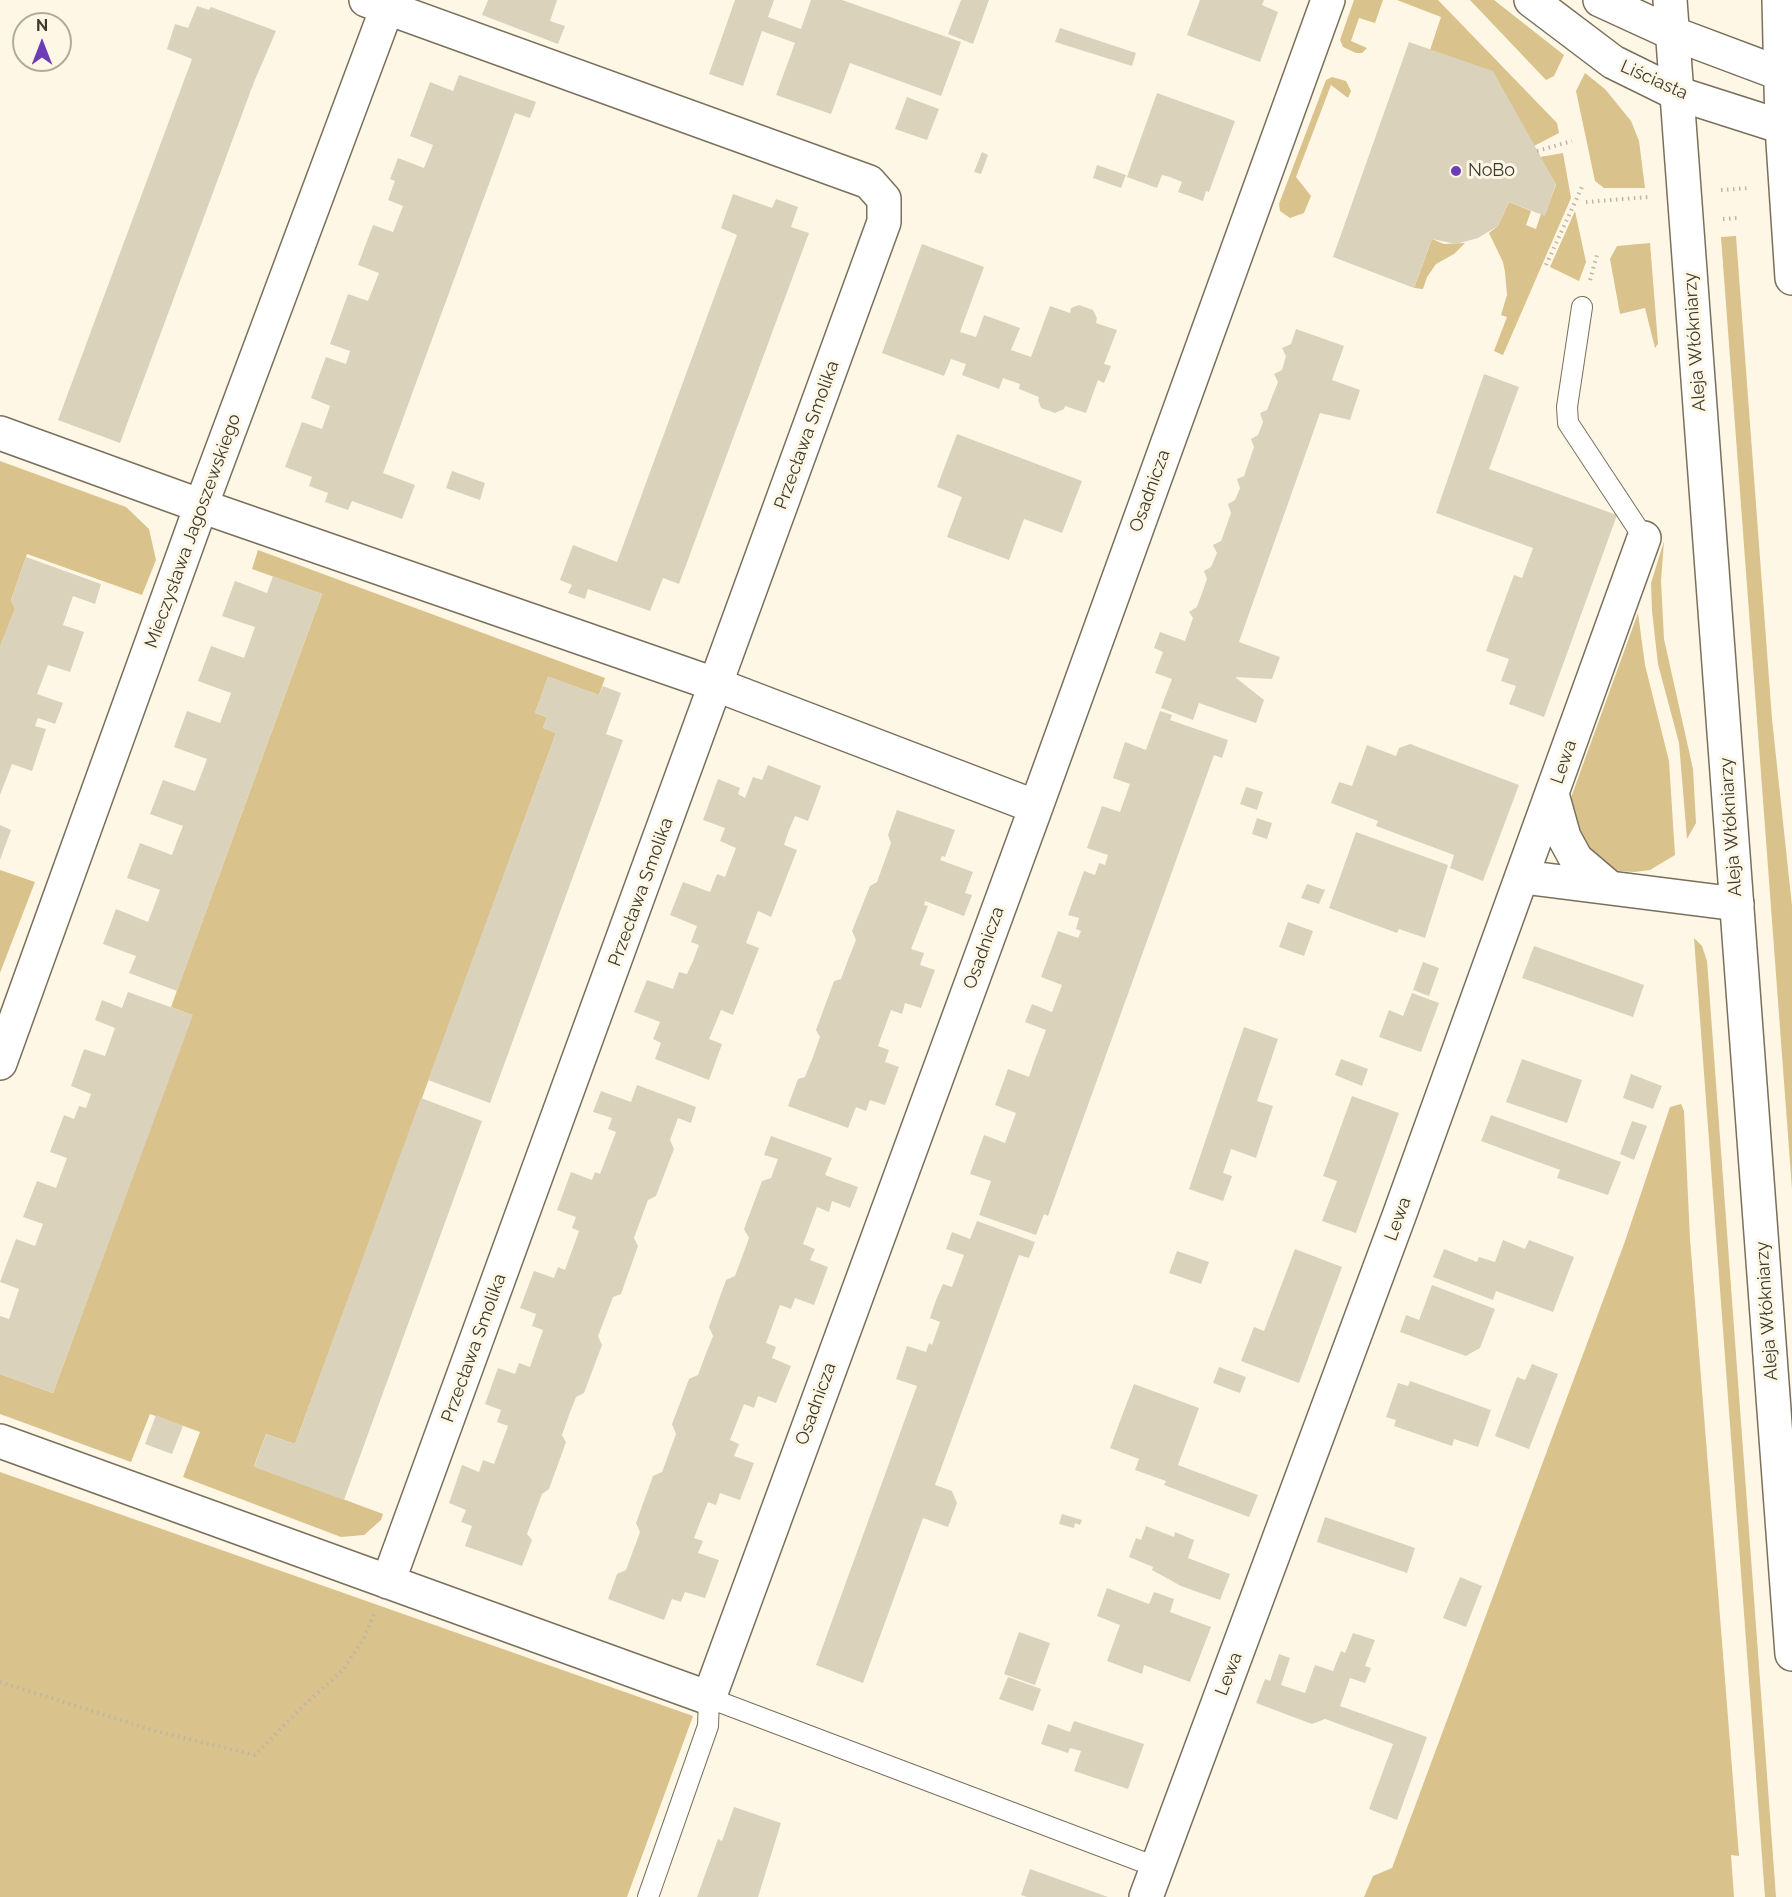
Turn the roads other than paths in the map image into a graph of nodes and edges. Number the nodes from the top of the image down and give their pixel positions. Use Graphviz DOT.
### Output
graph roads {
  1 [pos="1328,0"];
  2 [pos="1531,0"];
  3 [pos="1600,0"];
  4 [pos="1670,0"];
  5 [pos="1779,0"];
  6 [pos="381,3"];
  7 [pos="1672,33"];
  8 [pos="1786,75"];
  9 [pos="1676,93"];
  10 [pos="1787,128"];
  11 [pos="1792,278"];
  12 [pos="1582,307"];
  13 [pos="0,433"];
  14 [pos="201,506"];
  15 [pos="1644,538"];
  16 [pos="717,685"];
  17 [pos="1552,794"];
  18 [pos="1036,807"];
  19 [pos="1523,877"];
  20 [pos="1610,888"];
  21 [pos="1737,904"];
  22 [pos="0,1063"];
  23 [pos="0,1441"];
  24 [pos="382,1597"];
  25 [pos="1792,1654"];
  26 [pos="709,1698"];
  27 [pos="1156,1866"];
  28 [pos="648,1897"];
  29 [pos="1146,1897"];
  1 -- 18 [label="street, Osadnicza"];
  2 -- 9 [label="street, Liściasta"];
  3 -- 7 [label="street"];
  4 -- 7 [label="street, Aleja Włókniarzy"];
  5 -- 8 [label="street"];
  6 -- 14 [label="street, Mieczysława Jagoszewskiego"];
  6 -- 16 [label="street, Przecława Smolika"];
  7 -- 8 [label="street"];
  7 -- 9 [label="street, Aleja Włókniarzy"];
  8 -- 10 [label="street"];
  9 -- 10 [label="street, Liściasta"];
  9 -- 21 [label="street, Aleja Włókniarzy"];
  10 -- 11 [label="street"];
  12 -- 15 [label="lane"];
  13 -- 14 [label="street"];
  14 -- 16 [label="street"];
  14 -- 22 [label="street, Mieczysława Jagoszewskiego"];
  15 -- 17 [label="street, Lewa"];
  16 -- 18 [label="street"];
  16 -- 24 [label="street, Przecława Smolika"];
  17 -- 19 [label="street, Lewa"];
  17 -- 20 [label="street"];
  18 -- 26 [label="street, Osadnicza"];
  19 -- 20 [label="street"];
  19 -- 27 [label="street, Lewa"];
  20 -- 21 [label="street"];
  21 -- 25 [label="street, Aleja Włókniarzy"];
  23 -- 24 [label="street"];
  24 -- 26 [label="street"];
  26 -- 27 [label="lane"];
  26 -- 28 [label="lane, Osadnicza"];
  27 -- 29 [label="street, Lewa"];
}
